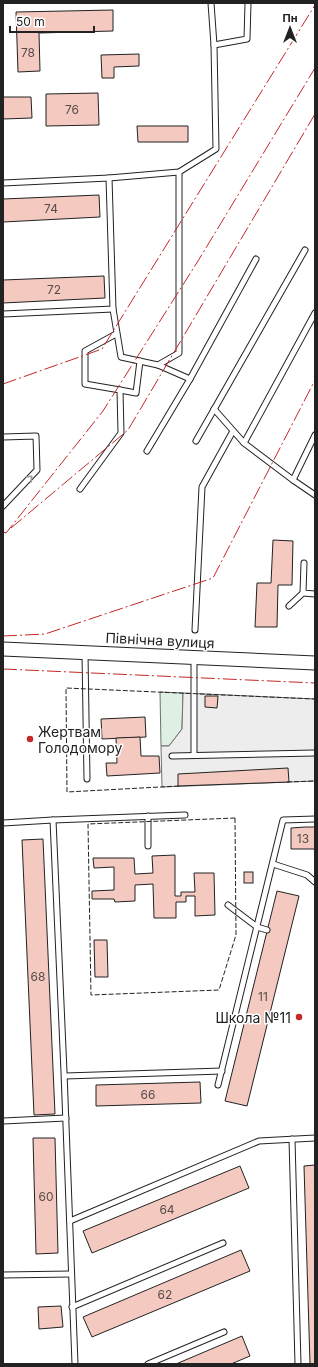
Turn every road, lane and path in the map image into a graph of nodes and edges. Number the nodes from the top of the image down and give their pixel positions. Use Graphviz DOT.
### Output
graph roads {
  1 [pos="211,3"];
  2 [pos="248,3"];
  3 [pos="214,45"];
  4 [pos="179,172"];
  5 [pos="108,178"];
  6 [pos="3,183"];
  7 [pos="305,250"];
  8 [pos="256,259"];
  9 [pos="113,309"];
  10 [pos="315,313"];
  11 [pos="3,314"];
  12 [pos="116,334"];
  13 [pos="140,361"];
  14 [pos="158,365"];
  15 [pos="190,379"];
  16 [pos="120,390"];
  17 [pos="214,410"];
  18 [pos="233,431"];
  19 [pos="315,436"];
  20 [pos="3,438"];
  21 [pos="196,441"];
  22 [pos="244,443"];
  23 [pos="147,452"];
  24 [pos="293,480"];
  25 [pos="80,489"];
  26 [pos="315,496"];
  27 [pos="3,506"];
  28 [pos="304,563"];
  29 [pos="303,593"];
  30 [pos="315,594"];
  31 [pos="289,606"];
  32 [pos="195,630"];
  33 [pos="3,649"];
  34 [pos="85,653"];
  35 [pos="194,658"];
  36 [pos="315,663"];
  37 [pos="315,753"];
  38 [pos="194,755"];
  39 [pos="172,756"];
  40 [pos="87,779"];
  41 [pos="185,815"];
  42 [pos="148,816"];
  43 [pos="315,819"];
  44 [pos="54,820"];
  45 [pos="3,823"];
  46 [pos="148,846"];
  47 [pos="272,864"];
  48 [pos="315,882"];
  49 [pos="228,905"];
  50 [pos="257,928"];
  51 [pos="267,930"];
  52 [pos="222,1071"];
  53 [pos="65,1076"];
  54 [pos="218,1085"];
  55 [pos="66,1118"];
  56 [pos="3,1121"];
  57 [pos="315,1138"];
  58 [pos="292,1139"];
  59 [pos="70,1221"];
  60 [pos="223,1243"];
  61 [pos="72,1274"];
  62 [pos="3,1275"];
  63 [pos="72,1307"];
  64 [pos="224,1332"];
  65 [pos="75,1364"];
  66 [pos="148,1364"];
  67 [pos="298,1364"];
  1 -- 3 [label="lane"];
  2 -- 3 [label="lane"];
  3 -- 4 [label="lane"];
  4 -- 5 [label="lane"];
  4 -- 14 [label="lane"];
  5 -- 6 [label="lane"];
  5 -- 9 [label="lane"];
  7 -- 17 [label="lane"];
  8 -- 15 [label="lane"];
  9 -- 11 [label="lane"];
  9 -- 12 [label="lane"];
  10 -- 22 [label="lane"];
  12 -- 13 [label="lane"];
  12 -- 16 [label="lane"];
  13 -- 14 [label="lane"];
  13 -- 16 [label="lane"];
  14 -- 15 [label="lane"];
  15 -- 23 [label="lane"];
  16 -- 25 [label="lane"];
  17 -- 18 [label="lane"];
  17 -- 21 [label="lane"];
  18 -- 22 [label="lane"];
  18 -- 32 [label="lane"];
  19 -- 24 [label="lane"];
  27 -- 20 [label="lane, one-way"];
  22 -- 24 [label="lane"];
  24 -- 26 [label="lane"];
  28 -- 29 [label="lane"];
  29 -- 30 [label="lane"];
  29 -- 31 [label="lane"];
  33 -- 34 [label="street, Північна вулиця"];
  34 -- 35 [label="street, Північна вулиця"];
  34 -- 40 [label="lane"];
  35 -- 36 [label="street, Північна вулиця"];
  35 -- 38 [label="lane"];
  37 -- 38 [label="lane"];
  38 -- 39 [label="lane"];
  41 -- 42 [label="lane"];
  42 -- 44 [label="lane"];
  42 -- 46 [label="lane"];
  43 -- 47 [label="lane"];
  44 -- 45 [label="lane"];
  44 -- 53 [label="lane"];
  47 -- 48 [label="lane"];
  47 -- 50 [label="lane"];
  49 -- 50 [label="lane"];
  50 -- 51 [label="lane"];
  50 -- 52 [label="lane"];
  52 -- 53 [label="lane"];
  52 -- 54 [label="lane"];
  53 -- 55 [label="lane"];
  55 -- 56 [label="lane"];
  55 -- 59 [label="lane"];
  57 -- 58 [label="lane"];
  58 -- 59 [label="lane"];
  58 -- 67 [label="lane"];
  59 -- 61 [label="lane"];
  60 -- 63 [label="lane"];
  61 -- 62 [label="lane"];
  61 -- 63 [label="lane"];
  63 -- 65 [label="lane"];
  64 -- 66 [label="lane"];
}
